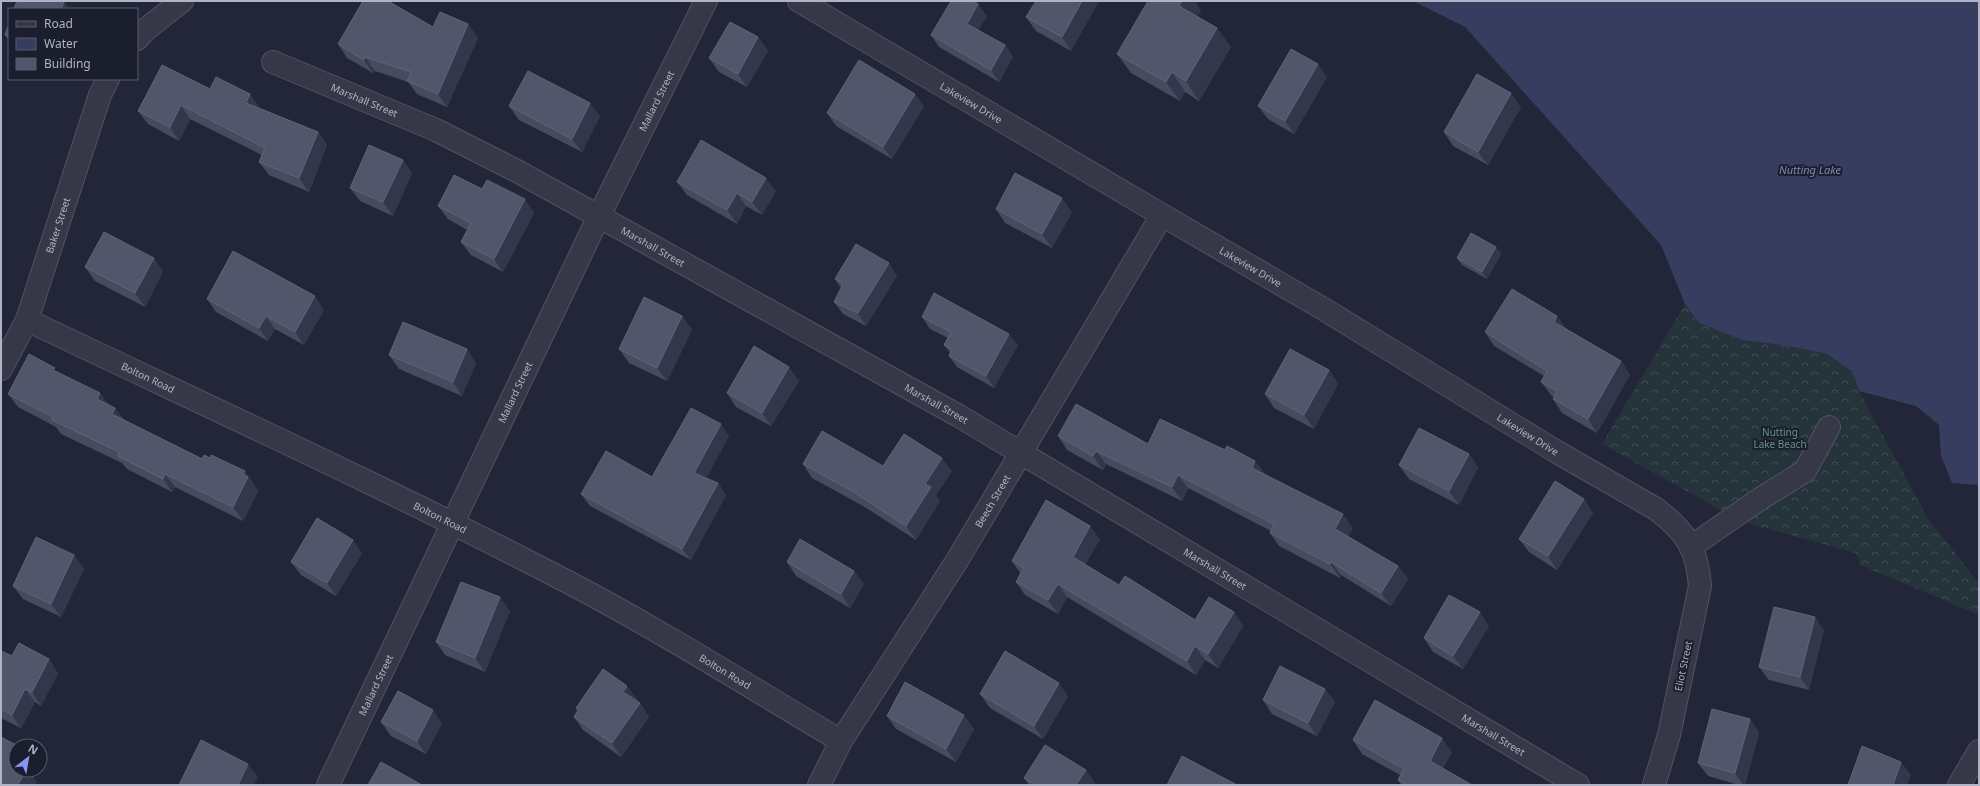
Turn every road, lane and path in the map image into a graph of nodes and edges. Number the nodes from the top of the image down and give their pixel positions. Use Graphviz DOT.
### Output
graph roads {
  1 [pos="182,1"];
  2 [pos="706,1"];
  3 [pos="799,1"];
  4 [pos="138,38"];
  5 [pos="273,62"];
  6 [pos="108,80"];
  7 [pos="1162,215"];
  8 [pos="598,218"];
  9 [pos="27,320"];
  10 [pos="1,369"];
  11 [pos="1829,427"];
  12 [pos="1021,454"];
  13 [pos="453,523"];
  14 [pos="1692,546"];
  15 [pos="841,741"];
  16 [pos="1979,751"];
  17 [pos="328,785"];
  18 [pos="819,785"];
  19 [pos="1578,785"];
  20 [pos="1654,785"];
  21 [pos="1959,785"];
  1 -- 4 [label="street"];
  2 -- 8 [label="street, Mallard Street"];
  3 -- 7 [label="street, Lakeview Drive"];
  5 -- 8 [label="street, Marshall Street"];
  6 -- 9 [label="street, Baker Street"];
  7 -- 12 [label="street, Beech Street"];
  7 -- 14 [label="street, Lakeview Drive"];
  8 -- 12 [label="street, Marshall Street"];
  8 -- 13 [label="street, Mallard Street"];
  9 -- 10 [label="street, Baker Street"];
  9 -- 13 [label="street, Bolton Road"];
  11 -- 14 [label="street"];
  12 -- 15 [label="street, Beech Street"];
  12 -- 19 [label="street, Marshall Street"];
  13 -- 15 [label="street, Bolton Road"];
  13 -- 17 [label="street, Mallard Street"];
  14 -- 20 [label="street, Eliot Street"];
  15 -- 18 [label="street, Beech Street"];
  16 -- 21 [label="street"];
}
